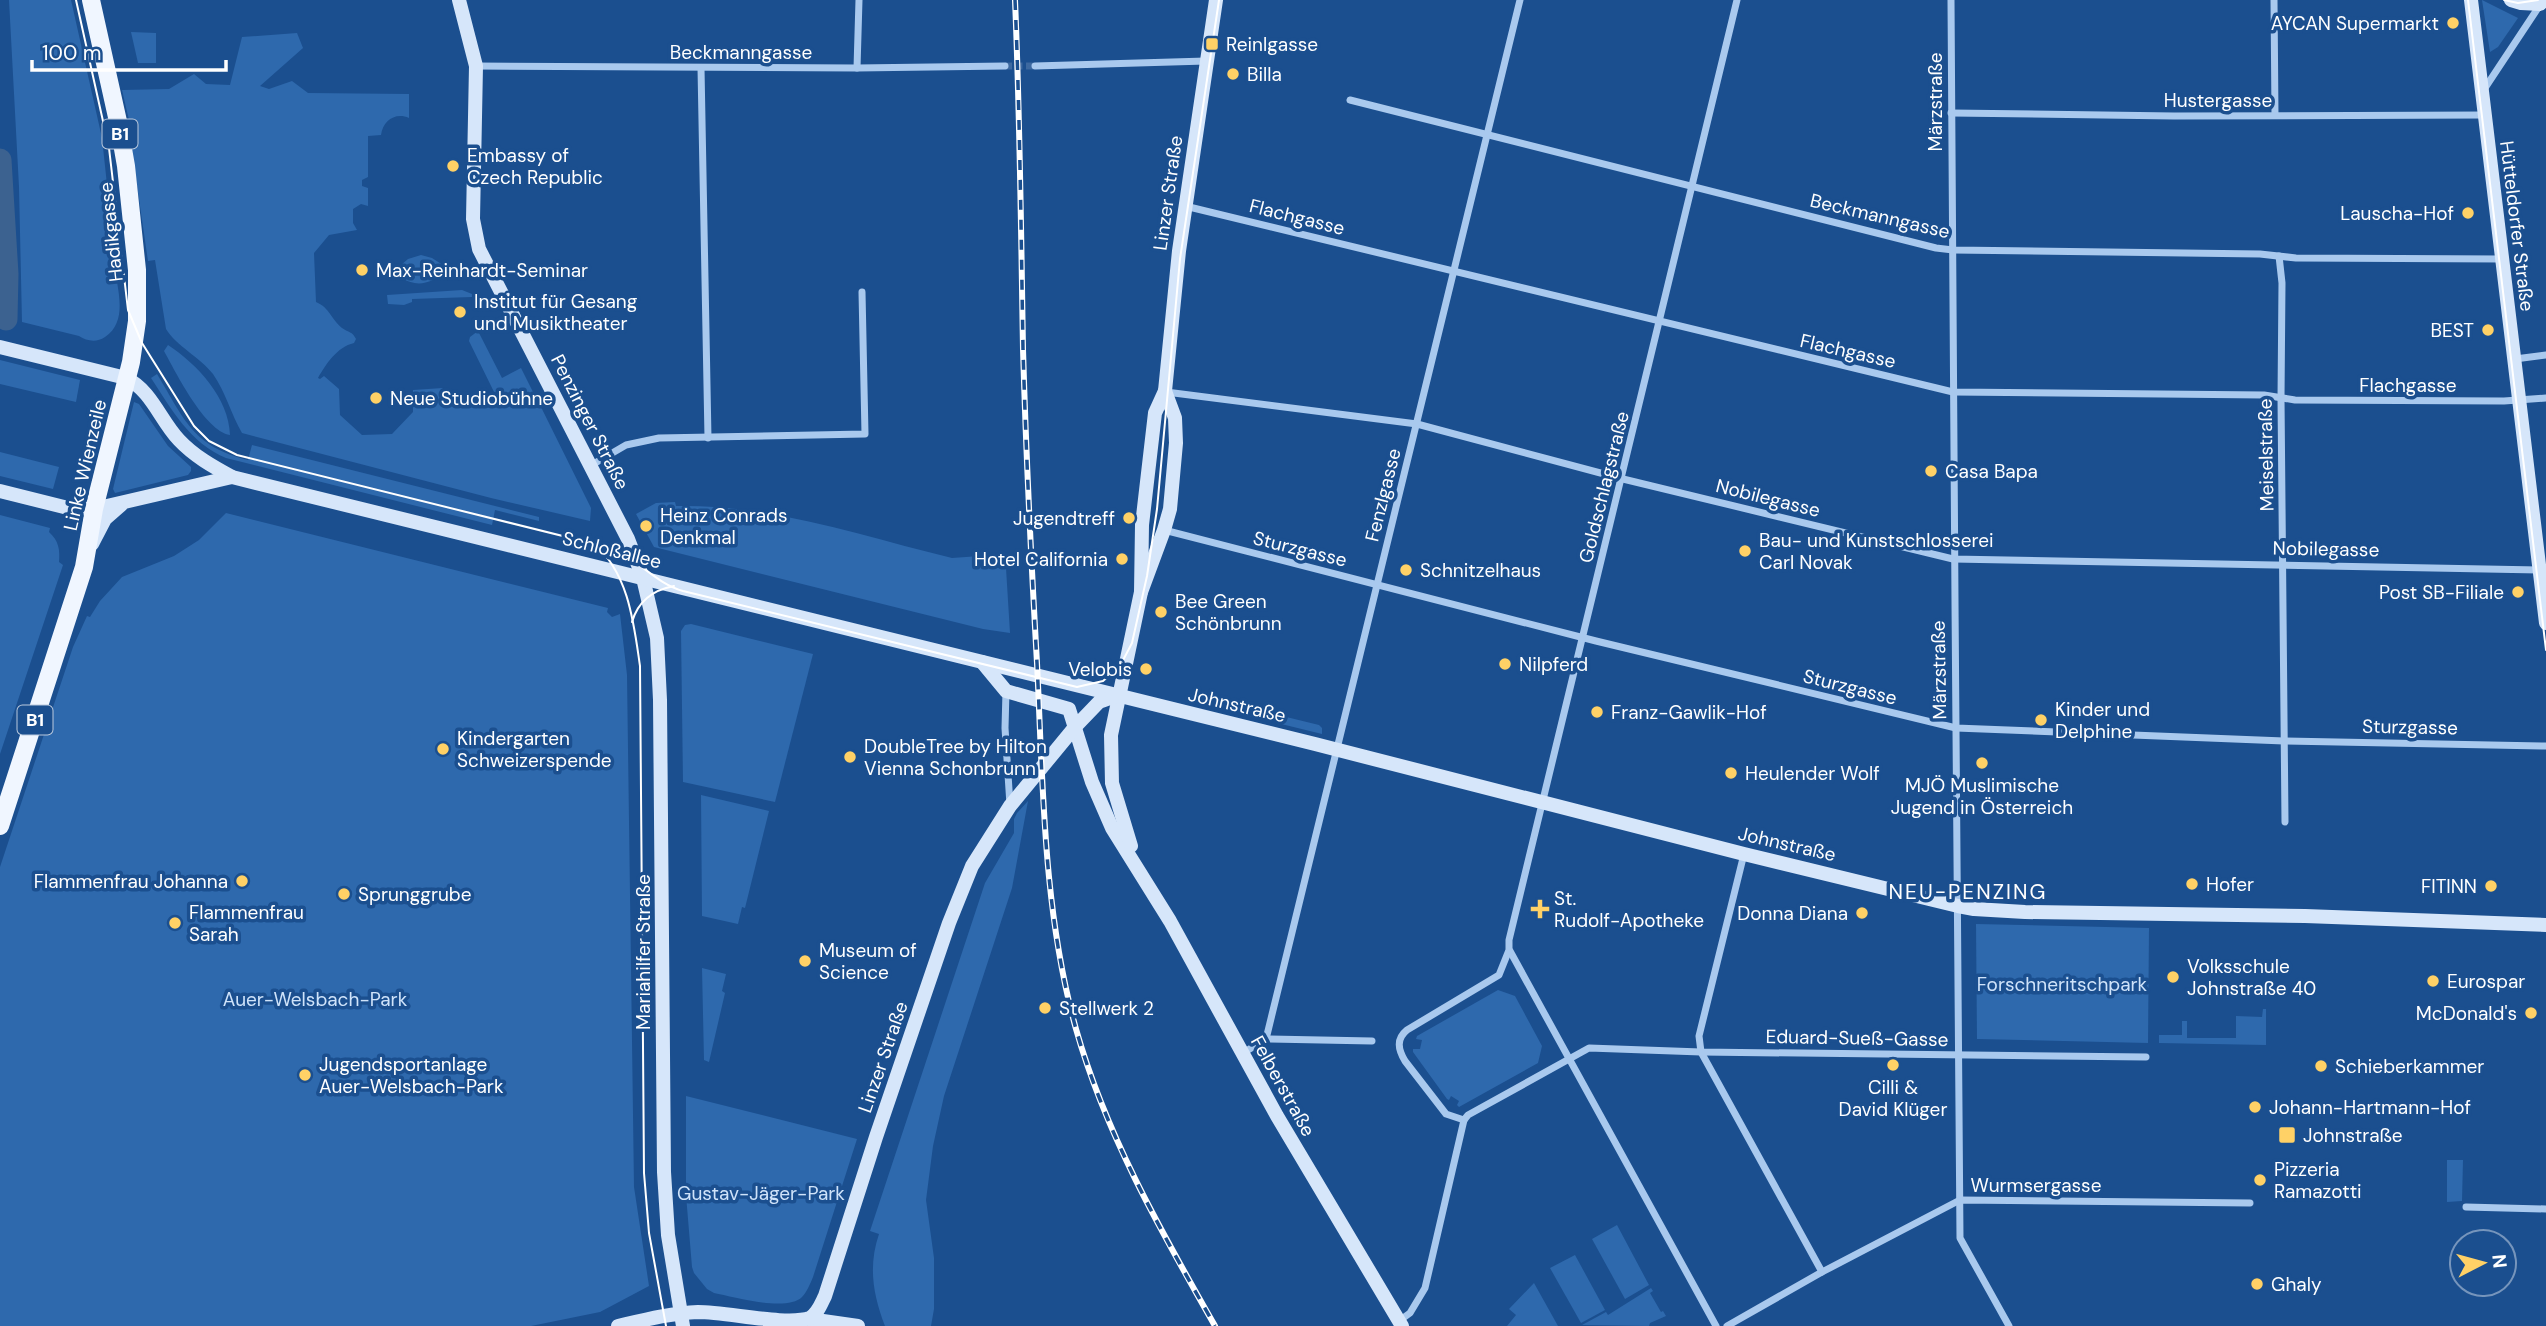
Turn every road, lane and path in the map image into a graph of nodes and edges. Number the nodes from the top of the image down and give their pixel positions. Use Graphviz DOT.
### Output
graph roads {
  1 [pos="90,0"];
  2 [pos="459,0"];
  3 [pos="859,0"];
  4 [pos="1216,0"];
  5 [pos="1520,0"];
  6 [pos="1737,0"];
  7 [pos="1951,0"];
  8 [pos="2274,0"];
  9 [pos="2471,0"];
  10 [pos="2511,0"];
  11 [pos="2543,4"];
  12 [pos="1207,61"];
  13 [pos="476,66"];
  14 [pos="1006,66"];
  15 [pos="1035,66"];
  16 [pos="701,68"];
  17 [pos="857,68"];
  18 [pos="2482,93"];
  19 [pos="1350,100"];
  20 [pos="1951,113"];
  21 [pos="2275,115"];
  22 [pos="2484,115"];
  23 [pos="1488,135"];
  24 [pos="1691,186"];
  25 [pos="1185,206"];
  26 [pos="1953,250"];
  27 [pos="2279,256"];
  28 [pos="2502,259"];
  29 [pos="1454,271"];
  30 [pos="862,292"];
  31 [pos="1660,323"];
  32 [pos="0,347"];
  33 [pos="2546,355"];
  34 [pos="2515,359"];
  35 [pos="126,378"];
  36 [pos="1165,391"];
  37 [pos="1953,392"];
  38 [pos="2281,398"];
  39 [pos="2546,398"];
  40 [pos="2520,401"];
  41 [pos="1417,424"];
  42 [pos="708,438"];
  43 [pos="590,466"];
  44 [pos="232,477"];
  45 [pos="1623,479"];
  46 [pos="0,491"];
  47 [pos="124,503"];
  48 [pos="94,509"];
  49 [pos="1164,530"];
  50 [pos="1953,559"];
  51 [pos="86,562"];
  52 [pos="2283,563"];
  53 [pos="2539,570"];
  54 [pos="643,578"];
  55 [pos="1378,584"];
  56 [pos="1141,592"];
  57 [pos="2546,623"];
  58 [pos="1583,638"];
  59 [pos="982,662"];
  60 [pos="1006,691"];
  61 [pos="1118,696"];
  62 [pos="1075,727"];
  63 [pos="1956,729"];
  64 [pos="2284,741"];
  65 [pos="2546,746"];
  66 [pos="1337,749"];
  67 [pos="1541,802"];
  68 [pos="1010,806"];
  69 [pos="2285,822"];
  70 [pos="0,826"];
  71 [pos="1744,854"];
  72 [pos="1136,863"];
  73 [pos="1958,906"];
  74 [pos="2546,925"];
  75 [pos="1509,950"];
  76 [pos="1266,1038"];
  77 [pos="1372,1041"];
  78 [pos="1701,1052"];
  79 [pos="1242,1053"];
  80 [pos="1959,1055"];
  81 [pos="2146,1057"];
  82 [pos="1570,1059"];
  83 [pos="1464,1120"];
  84 [pos="1959,1200"];
  85 [pos="2250,1203"];
  86 [pos="2466,1207"];
  87 [pos="2546,1209"];
  88 [pos="1822,1272"];
  89 [pos="682,1320"];
  90 [pos="648,1323"];
  91 [pos="810,1323"];
  92 [pos="1401,1323"];
  93 [pos="618,1326"];
  94 [pos="858,1326"];
  95 [pos="1716,1326"];
  96 [pos="1727,1326"];
  97 [pos="2009,1326"];
  1 -- 35 [label="main road, Hadikgasse / B1"];
  2 -- 13 [label="main road, Penzinger Straße"];
  3 -- 17 [label="street"];
  4 -- 12 [label="main road, Linzer Straße"];
  5 -- 23 [label="street, Fenzlgasse"];
  6 -- 24 [label="street, Goldschlagstraße"];
  7 -- 20 [label="street, Märzstraße"];
  8 -- 21 [label="street"];
  9 -- 18 [label="main road, Hütteldorfer Straße"];
  10 -- 11 [label="main road"];
  11 -- 18 [label="street"];
  12 -- 15 [label="street"];
  12 -- 25 [label="main road, Linzer Straße"];
  13 -- 16 [label="street, Beckmanngasse"];
  13 -- 43 [label="main road, Penzinger Straße"];
  14 -- 17 [label="street, Beckmanngasse"];
  16 -- 17 [label="street, Beckmanngasse"];
  16 -- 42 [label="street"];
  18 -- 22 [label="main road, Hütteldorfer Straße"];
  19 -- 23 [label="street, Beckmanngasse"];
  20 -- 21 [label="street, Hustergasse"];
  20 -- 26 [label="street, Märzstraße"];
  21 -- 22 [label="street, Hustergasse"];
  22 -- 28 [label="main road, Hütteldorfer Straße"];
  23 -- 24 [label="street, Beckmanngasse"];
  23 -- 29 [label="street, Fenzlgasse"];
  24 -- 26 [label="street, Beckmanngasse"];
  24 -- 31 [label="street, Goldschlagstraße"];
  25 -- 29 [label="street, Flachgasse"];
  25 -- 36 [label="main road, Linzer Straße"];
  26 -- 27 [label="street, Beckmanngasse"];
  26 -- 37 [label="street, Märzstraße"];
  27 -- 28 [label="street, Beckmanngasse"];
  27 -- 38 [label="street, Meiselstraße"];
  28 -- 34 [label="main road, Hütteldorfer Straße"];
  29 -- 31 [label="street, Flachgasse"];
  29 -- 41 [label="street, Fenzlgasse"];
  30 -- 42 [label="street"];
  31 -- 37 [label="street, Flachgasse"];
  31 -- 45 [label="street, Goldschlagstraße"];
  32 -- 35 [label="main road"];
  33 -- 34 [label="street"];
  34 -- 40 [label="main road, Hütteldorfer Straße"];
  35 -- 44 [label="main road, Schloßallee"];
  35 -- 48 [label="main road, Linke Wienzeile / B1"];
  36 -- 41 [label="street, Nobilegasse"];
  36 -- 49 [label="main road, Linzer Straße"];
  36 -- 56 [label="main road, Linzer Straße"];
  37 -- 38 [label="street, Flachgasse"];
  37 -- 50 [label="street, Märzstraße"];
  38 -- 40 [label="street, Flachgasse"];
  38 -- 52 [label="street, Meiselstraße"];
  39 -- 40 [label="street, Flachgasse"];
  40 -- 53 [label="main road, Hütteldorfer Straße"];
  41 -- 45 [label="street, Nobilegasse"];
  41 -- 55 [label="street, Fenzlgasse"];
  42 -- 43 [label="street"];
  43 -- 54 [label="main road, Penzinger Straße"];
  44 -- 47 [label="main road, Schloßallee"];
  44 -- 54 [label="main road, Schloßallee"];
  45 -- 50 [label="street, Nobilegasse"];
  45 -- 58 [label="street, Goldschlagstraße"];
  46 -- 48 [label="main road, Schloßallee"];
  47 -- 48 [label="main road, Schloßallee"];
  47 -- 51 [label="main road, Linke Wienzeile"];
  48 -- 51 [label="main road, Linke Wienzeile / B1"];
  49 -- 55 [label="street, Sturzgasse"];
  49 -- 56 [label="main road, Linzer Straße"];
  50 -- 52 [label="street, Nobilegasse"];
  50 -- 63 [label="street, Märzstraße"];
  51 -- 70 [label="main road, Linke Wienzeile / B1"];
  52 -- 53 [label="street, Nobilegasse"];
  52 -- 64 [label="street, Meiselstraße"];
  53 -- 57 [label="main road, Hütteldorfer Straße"];
  54 -- 59 [label="main road, Schloßallee"];
  54 -- 89 [label="main road, Mariahilfer Straße"];
  55 -- 58 [label="street, Sturzgasse"];
  55 -- 66 [label="street, Fenzlgasse"];
  56 -- 61 [label="main road, Linzer Straße"];
  58 -- 63 [label="street, Sturzgasse"];
  58 -- 67 [label="street, Goldschlagstraße"];
  59 -- 60 [label="main road"];
  59 -- 61 [label="main road, Schloßallee"];
  60 -- 62 [label="main road"];
  60 -- 68 [label="street"];
  61 -- 62 [label="main road, Linzer Straße"];
  61 -- 66 [label="main road, Johnstraße"];
  61 -- 72 [label="main road, Felberstraße"];
  62 -- 68 [label="main road, Linzer Straße"];
  62 -- 72 [label="main road, Felberstraße"];
  63 -- 64 [label="street, Sturzgasse"];
  63 -- 73 [label="street, Märzstraße"];
  64 -- 65 [label="street, Sturzgasse"];
  64 -- 69 [label="street, Meiselstraße"];
  66 -- 67 [label="main road, Johnstraße"];
  66 -- 76 [label="street, Fenzlgasse"];
  67 -- 71 [label="main road, Johnstraße"];
  67 -- 75 [label="street, Goldschlagstraße"];
  68 -- 91 [label="main road, Linzer Straße"];
  71 -- 73 [label="main road, Johnstraße"];
  71 -- 78 [label="street"];
  72 -- 79 [label="main road, Felberstraße"];
  73 -- 74 [label="main road, Johnstraße"];
  73 -- 80 [label="street, Märzstraße"];
  75 -- 82 [label="street"];
  75 -- 83 [label="street, Goldschlagstraße"];
  76 -- 77 [label="street"];
  76 -- 79 [label="street"];
  78 -- 80 [label="street, Eduard-Sueß-Gasse"];
  78 -- 82 [label="street, Eduard-Sueß-Gasse"];
  78 -- 88 [label="street"];
  79 -- 92 [label="main road, Felberstraße"];
  80 -- 81 [label="street, Eduard-Sueß-Gasse"];
  80 -- 84 [label="street, Märzstraße"];
  82 -- 83 [label="street, Eduard-Sueß-Gasse"];
  82 -- 95 [label="street"];
  83 -- 92 [label="street"];
  84 -- 85 [label="street, Wurmsergasse"];
  84 -- 88 [label="street, Wurmsergasse"];
  84 -- 97 [label="street, Märzstraße"];
  86 -- 87 [label="street"];
  88 -- 96 [label="street, Wurmsergasse"];
  89 -- 90 [label="main road"];
  89 -- 91 [label="main road"];
  90 -- 93 [label="main road"];
  91 -- 94 [label="main road"];
}
